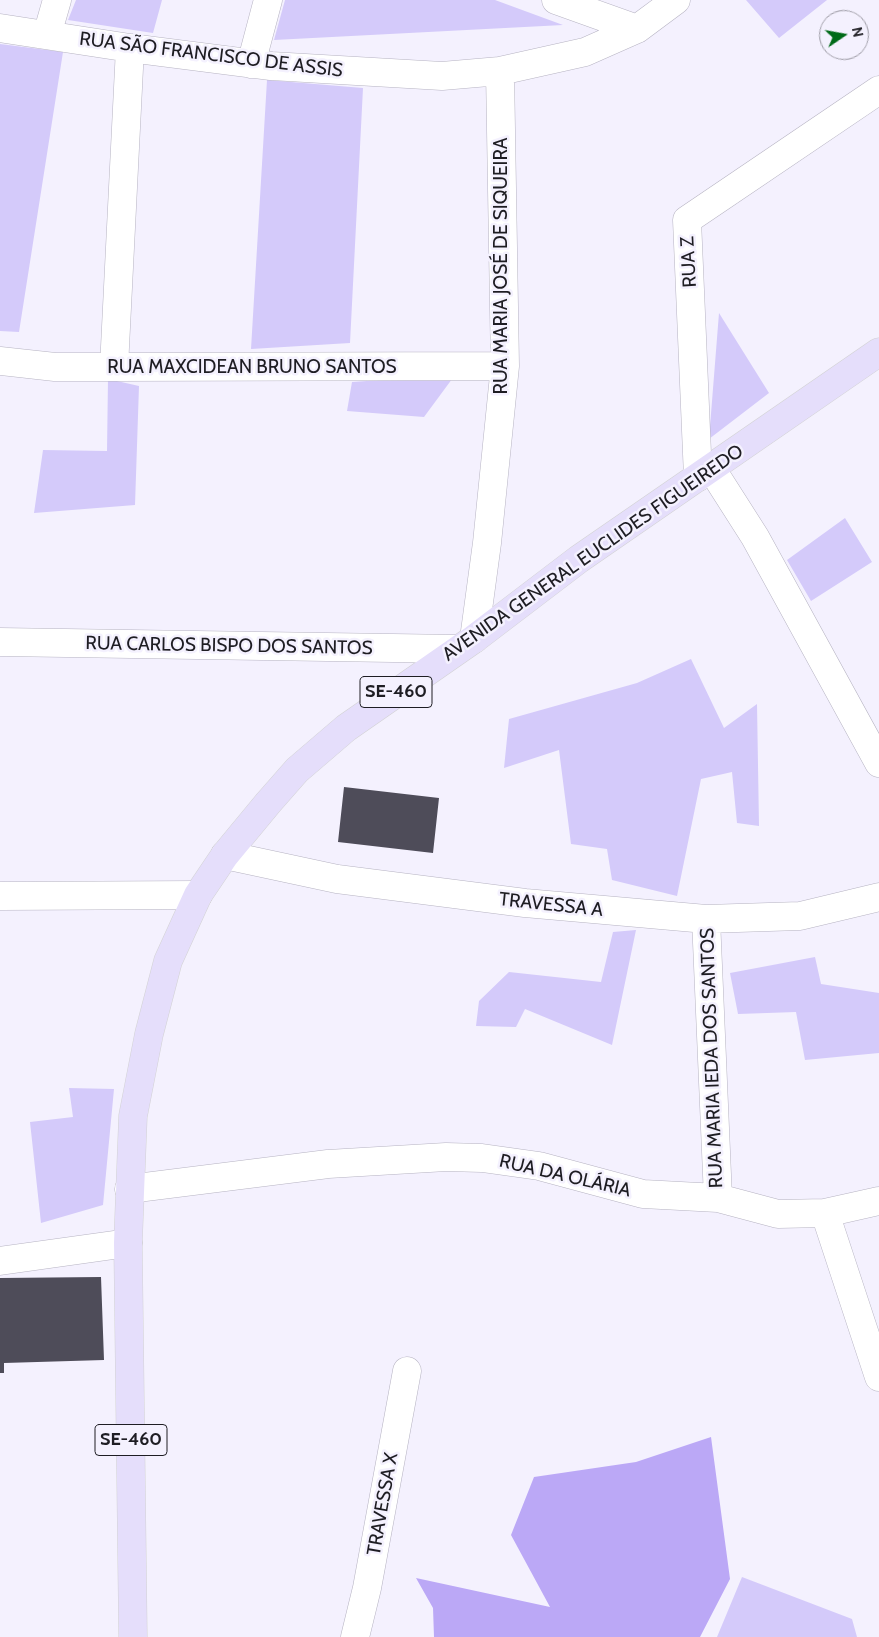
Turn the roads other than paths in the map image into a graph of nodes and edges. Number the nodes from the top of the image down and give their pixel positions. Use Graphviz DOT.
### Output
graph roads {
  1 [pos="57,0"];
  2 [pos="268,0"];
  3 [pos="556,0"];
  4 [pos="676,0"];
  5 [pos="0,28"];
  6 [pos="637,29"];
  7 [pos="47,35"];
  8 [pos="130,48"];
  9 [pos="251,64"];
  10 [pos="500,71"];
  11 [pos="879,90"];
  12 [pos="879,352"];
  13 [pos="0,361"];
  14 [pos="505,366"];
  15 [pos="114,367"];
  16 [pos="705,472"];
  17 [pos="0,642"];
  18 [pos="466,644"];
  19 [pos="879,763"];
  20 [pos="224,855"];
  21 [pos="198,895"];
  22 [pos="0,896"];
  23 [pos="879,897"];
  24 [pos="706,918"];
  25 [pos="129,1189"];
  26 [pos="718,1198"];
  27 [pos="879,1201"];
  28 [pos="825,1213"];
  29 [pos="128,1243"];
  30 [pos="0,1261"];
  31 [pos="407,1371"];
  32 [pos="879,1377"];
  33 [pos="133,1637"];
  34 [pos="355,1637"];
  1 -- 7 [label="street"];
  2 -- 9 [label="street"];
  3 -- 6 [label="street"];
  4 -- 6 [label="street, RUA SÃO FRANCISCO DE ASSIS"];
  5 -- 7 [label="street, RUA SÃO FRANCISCO DE ASSIS"];
  6 -- 10 [label="street, RUA SÃO FRANCISCO DE ASSIS"];
  7 -- 8 [label="street, RUA SÃO FRANCISCO DE ASSIS"];
  8 -- 9 [label="street, RUA SÃO FRANCISCO DE ASSIS"];
  8 -- 15 [label="street"];
  9 -- 10 [label="street, RUA SÃO FRANCISCO DE ASSIS"];
  10 -- 14 [label="street, RUA MARIA JOSÉ DE SIQUEIRA"];
  11 -- 16 [label="street, RUA Z"];
  12 -- 16 [label="main road, AVENIDA GENERAL EUCLIDES FIGUEIREDO / SE-460"];
  13 -- 15 [label="street, RUA MAXCIDEAN BRUNO SANTOS"];
  14 -- 15 [label="street, RUA MAXCIDEAN BRUNO SANTOS"];
  14 -- 18 [label="street, RUA MARIA JOSÉ DE SIQUEIRA"];
  16 -- 18 [label="main road, AVENIDA GENERAL EUCLIDES FIGUEIREDO / SE-460"];
  16 -- 19 [label="street"];
  17 -- 18 [label="street, RUA CARLOS BISPO DOS SANTOS"];
  18 -- 20 [label="main road, AVENIDA GENERAL EUCLIDES FIGUEIREDO / SE-460"];
  20 -- 21 [label="main road, AVENIDA GENERAL EUCLIDES FIGUEIREDO / SE-460"];
  20 -- 24 [label="street, TRAVESSA A"];
  21 -- 22 [label="street"];
  21 -- 25 [label="main road, AVENIDA GENERAL EUCLIDES FIGUEIREDO / SE-460"];
  23 -- 24 [label="street, TRAVESSA A"];
  24 -- 26 [label="street, RUA MARIA IEDA DOS SANTOS"];
  25 -- 26 [label="street, RUA DA OLÁRIA"];
  25 -- 29 [label="main road, AVENIDA GENERAL EUCLIDES FIGUEIREDO / SE-460"];
  26 -- 28 [label="street, RUA DA OLÁRIA"];
  27 -- 28 [label="street, RUA DA OLÁRIA"];
  28 -- 32 [label="street"];
  29 -- 30 [label="street"];
  29 -- 33 [label="main road, AVENIDA GENERAL EUCLIDES FIGUEIREDO / SE-460"];
  31 -- 34 [label="street, TRAVESSA X"];
}
